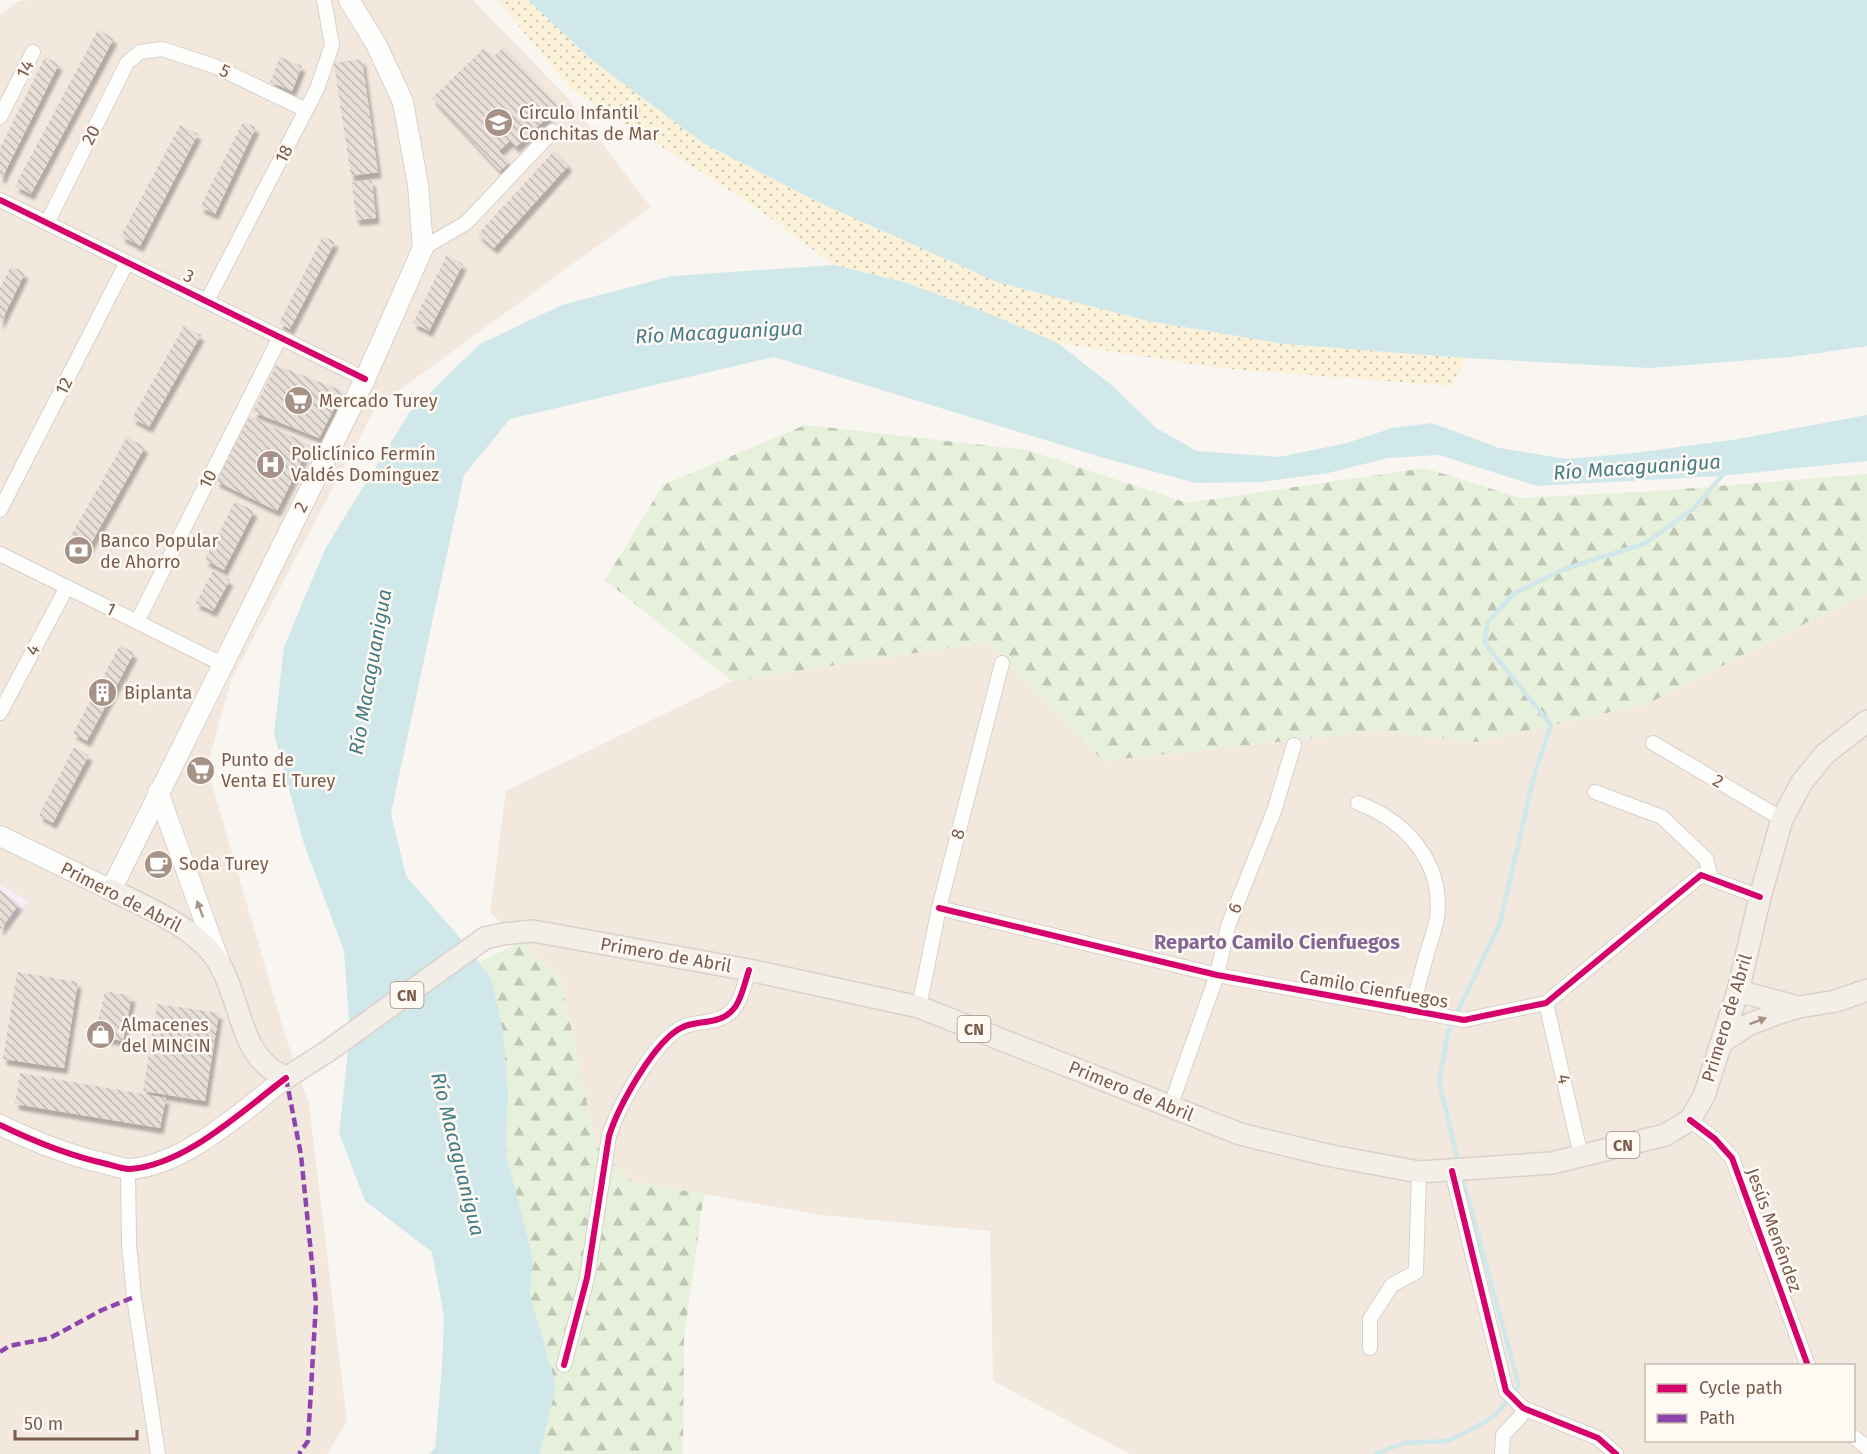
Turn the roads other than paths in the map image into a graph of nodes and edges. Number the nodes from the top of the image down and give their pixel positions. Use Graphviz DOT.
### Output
graph roads {
  1 [pos="324,0"];
  2 [pos="350,0"];
  3 [pos="33,52"];
  4 [pos="140,52"];
  5 [pos="306,110"];
  6 [pos="0,117"];
  7 [pos="553,131"];
  8 [pos="0,200"];
  9 [pos="47,223"];
  10 [pos="423,248"];
  11 [pos="127,262"];
  12 [pos="207,302"];
  13 [pos="280,337"];
  14 [pos="365,379"];
  15 [pos="0,510"];
  16 [pos="0,554"];
  17 [pos="67,587"];
  18 [pos="137,622"];
  19 [pos="1002,663"];
  20 [pos="222,664"];
  21 [pos="0,713"];
  22 [pos="1867,721"];
  23 [pos="1653,743"];
  24 [pos="1294,745"];
  25 [pos="158,792"];
  26 [pos="1595,792"];
  27 [pos="1358,803"];
  28 [pos="1782,819"];
  29 [pos="0,836"];
  30 [pos="1711,878"];
  31 [pos="111,890"];
  32 [pos="1760,897"];
  33 [pos="939,908"];
  34 [pos="220,964"];
  35 [pos="749,970"];
  36 [pos="1217,975"];
  37 [pos="1867,990"];
  38 [pos="1738,992"];
  39 [pos="1546,1003"];
  40 [pos="919,1006"];
  41 [pos="1799,1007"];
  42 [pos="1411,1012"];
  43 [pos="1722,1042"];
  44 [pos="286,1078"];
  45 [pos="1170,1107"];
  46 [pos="1690,1120"];
  47 [pos="0,1125"];
  48 [pos="1581,1156"];
  49 [pos="128,1169"];
  50 [pos="1460,1170"];
  51 [pos="1419,1172"];
  52 [pos="1370,1348"];
  53 [pos="1808,1364"];
  54 [pos="564,1365"];
  55 [pos="1523,1408"];
  56 [pos="1855,1438"];
  57 [pos="1867,1448"];
  58 [pos="158,1454"];
  59 [pos="1502,1454"];
  60 [pos="1616,1454"];
  1 -- 5 [label="street, 18"];
  2 -- 10 [label="main road"];
  3 -- 6 [label="street, 14"];
  4 -- 5 [label="street, 5"];
  4 -- 9 [label="street, 20"];
  5 -- 12 [label="street, 18"];
  7 -- 10 [label="street"];
  8 -- 9 [label="street, 3"];
  9 -- 11 [label="street, 3"];
  10 -- 14 [label="main road, 2"];
  11 -- 12 [label="street, 3"];
  11 -- 15 [label="street, 12"];
  12 -- 13 [label="street, 3"];
  13 -- 14 [label="street, 3"];
  13 -- 18 [label="street, 10"];
  14 -- 20 [label="main road, 2"];
  16 -- 17 [label="street, 1"];
  17 -- 18 [label="street, 1"];
  17 -- 21 [label="street, 4"];
  18 -- 20 [label="street, 1"];
  19 -- 33 [label="street, 8"];
  20 -- 25 [label="main road, 2"];
  22 -- 28 [label="main road, Primero de Abril"];
  23 -- 28 [label="street, 2"];
  24 -- 36 [label="street, 6"];
  25 -- 31 [label="main road, 2"];
  34 -- 25 [label="main road, one-way"];
  26 -- 30 [label="street"];
  27 -- 42 [label="street"];
  28 -- 32 [label="main road, Primero de Abril"];
  29 -- 31 [label="main road, Primero de Abril"];
  30 -- 32 [label="street"];
  30 -- 39 [label="street, Camilo Cienfuegos"];
  31 -- 34 [label="main road, Primero de Abril"];
  32 -- 38 [label="main road, Primero de Abril"];
  33 -- 36 [label="street, Camilo Cienfuegos"];
  33 -- 40 [label="street, 8"];
  34 -- 44 [label="main road, Primero de Abril"];
  35 -- 40 [label="main road, Primero de Abril / CN"];
  35 -- 44 [label="main road, Primero de Abril / CN"];
  35 -- 54 [label="street"];
  36 -- 42 [label="street, Camilo Cienfuegos"];
  36 -- 45 [label="street, 6"];
  37 -- 41 [label="main road"];
  38 -- 41 [label="main road"];
  38 -- 43 [label="main road, Primero de Abril"];
  39 -- 42 [label="street, Camilo Cienfuegos"];
  39 -- 48 [label="street, 4"];
  40 -- 45 [label="main road, Primero de Abril / CN"];
  43 -- 41 [label="main road, one-way"];
  43 -- 46 [label="main road, Primero de Abril"];
  44 -- 49 [label="main road"];
  45 -- 51 [label="main road, Primero de Abril / CN"];
  46 -- 48 [label="main road, Primero de Abril / CN"];
  46 -- 53 [label="street, Jesús Menéndez"];
  47 -- 49 [label="main road"];
  48 -- 50 [label="main road, Primero de Abril / CN"];
  49 -- 58 [label="street"];
  50 -- 51 [label="main road, Primero de Abril / CN"];
  50 -- 55 [label="street"];
  51 -- 52 [label="street"];
  55 -- 59 [label="street"];
  55 -- 60 [label="street"];
  56 -- 57 [label="street"];
}
